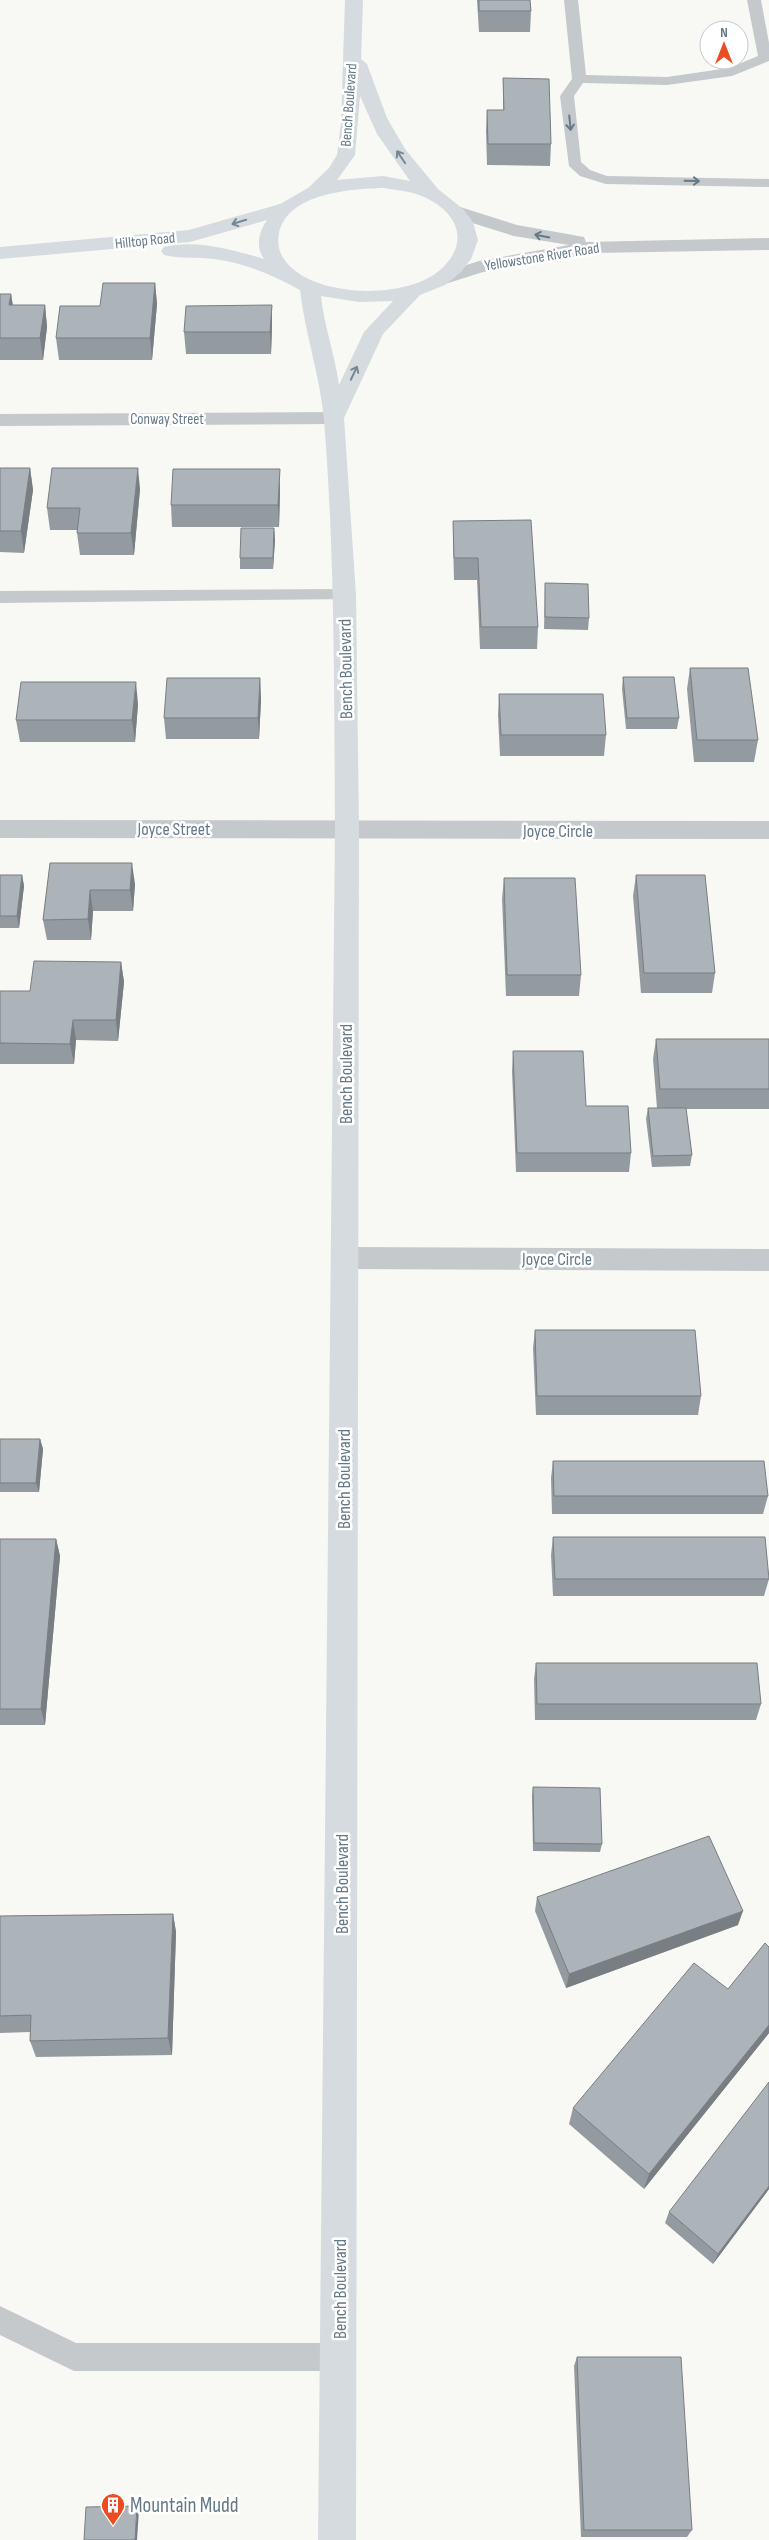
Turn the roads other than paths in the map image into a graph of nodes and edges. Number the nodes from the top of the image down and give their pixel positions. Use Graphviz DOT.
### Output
graph roads {
  1 [pos="354,0"];
  2 [pos="571,0"];
  3 [pos="754,0"];
  4 [pos="353,38"];
  5 [pos="579,79"];
  6 [pos="769,182"];
  7 [pos="316,190"];
  8 [pos="432,194"];
  9 [pos="286,208"];
  10 [pos="457,212"];
  11 [pos="769,244"];
  12 [pos="643,245"];
  13 [pos="0,254"];
  14 [pos="285,272"];
  15 [pos="442,279"];
  16 [pos="310,287"];
  17 [pos="413,291"];
  18 [pos="334,418"];
  19 [pos="0,420"];
  20 [pos="345,595"];
  21 [pos="0,597"];
  22 [pos="0,829"];
  23 [pos="348,829"];
  24 [pos="769,830"];
  25 [pos="345,1258"];
  26 [pos="769,1260"];
  27 [pos="0,2320"];
  28 [pos="339,2357"];
  29 [pos="337,2540"];
  1 -- 4 [label="main road, Bench Boulevard"];
  2 -- 5 [label="lane"];
  3 -- 5 [label="lane"];
  4 -- 7 [label="main road, Bench Boulevard"];
  8 -- 4 [label="main road, Bench Boulevard, one-way"];
  5 -- 6 [label="lane, one-way"];
  7 -- 8 [label="main road"];
  7 -- 9 [label="main road"];
  8 -- 10 [label="main road"];
  9 -- 13 [label="main road, Hilltop Road, one-way"];
  9 -- 14 [label="main road"];
  12 -- 10 [label="street, Yellowstone River Road, one-way"];
  10 -- 15 [label="main road"];
  11 -- 12 [label="street, Yellowstone River Road"];
  12 -- 15 [label="street, Yellowstone River Road"];
  13 -- 14 [label="main road, Hilltop Road"];
  14 -- 16 [label="main road"];
  15 -- 17 [label="main road"];
  16 -- 17 [label="main road"];
  16 -- 18 [label="main road, Bench Boulevard"];
  18 -- 17 [label="main road, Bench Boulevard, one-way"];
  18 -- 19 [label="street, Conway Street"];
  18 -- 20 [label="main road, Bench Boulevard"];
  20 -- 21 [label="lane"];
  20 -- 23 [label="main road, Bench Boulevard"];
  22 -- 23 [label="street, Joyce Street"];
  23 -- 24 [label="street, Joyce Circle"];
  23 -- 25 [label="main road, Bench Boulevard"];
  25 -- 26 [label="street, Joyce Circle"];
  25 -- 28 [label="main road, Bench Boulevard"];
  27 -- 28 [label="lane"];
  28 -- 29 [label="main road, Bench Boulevard"];
}
